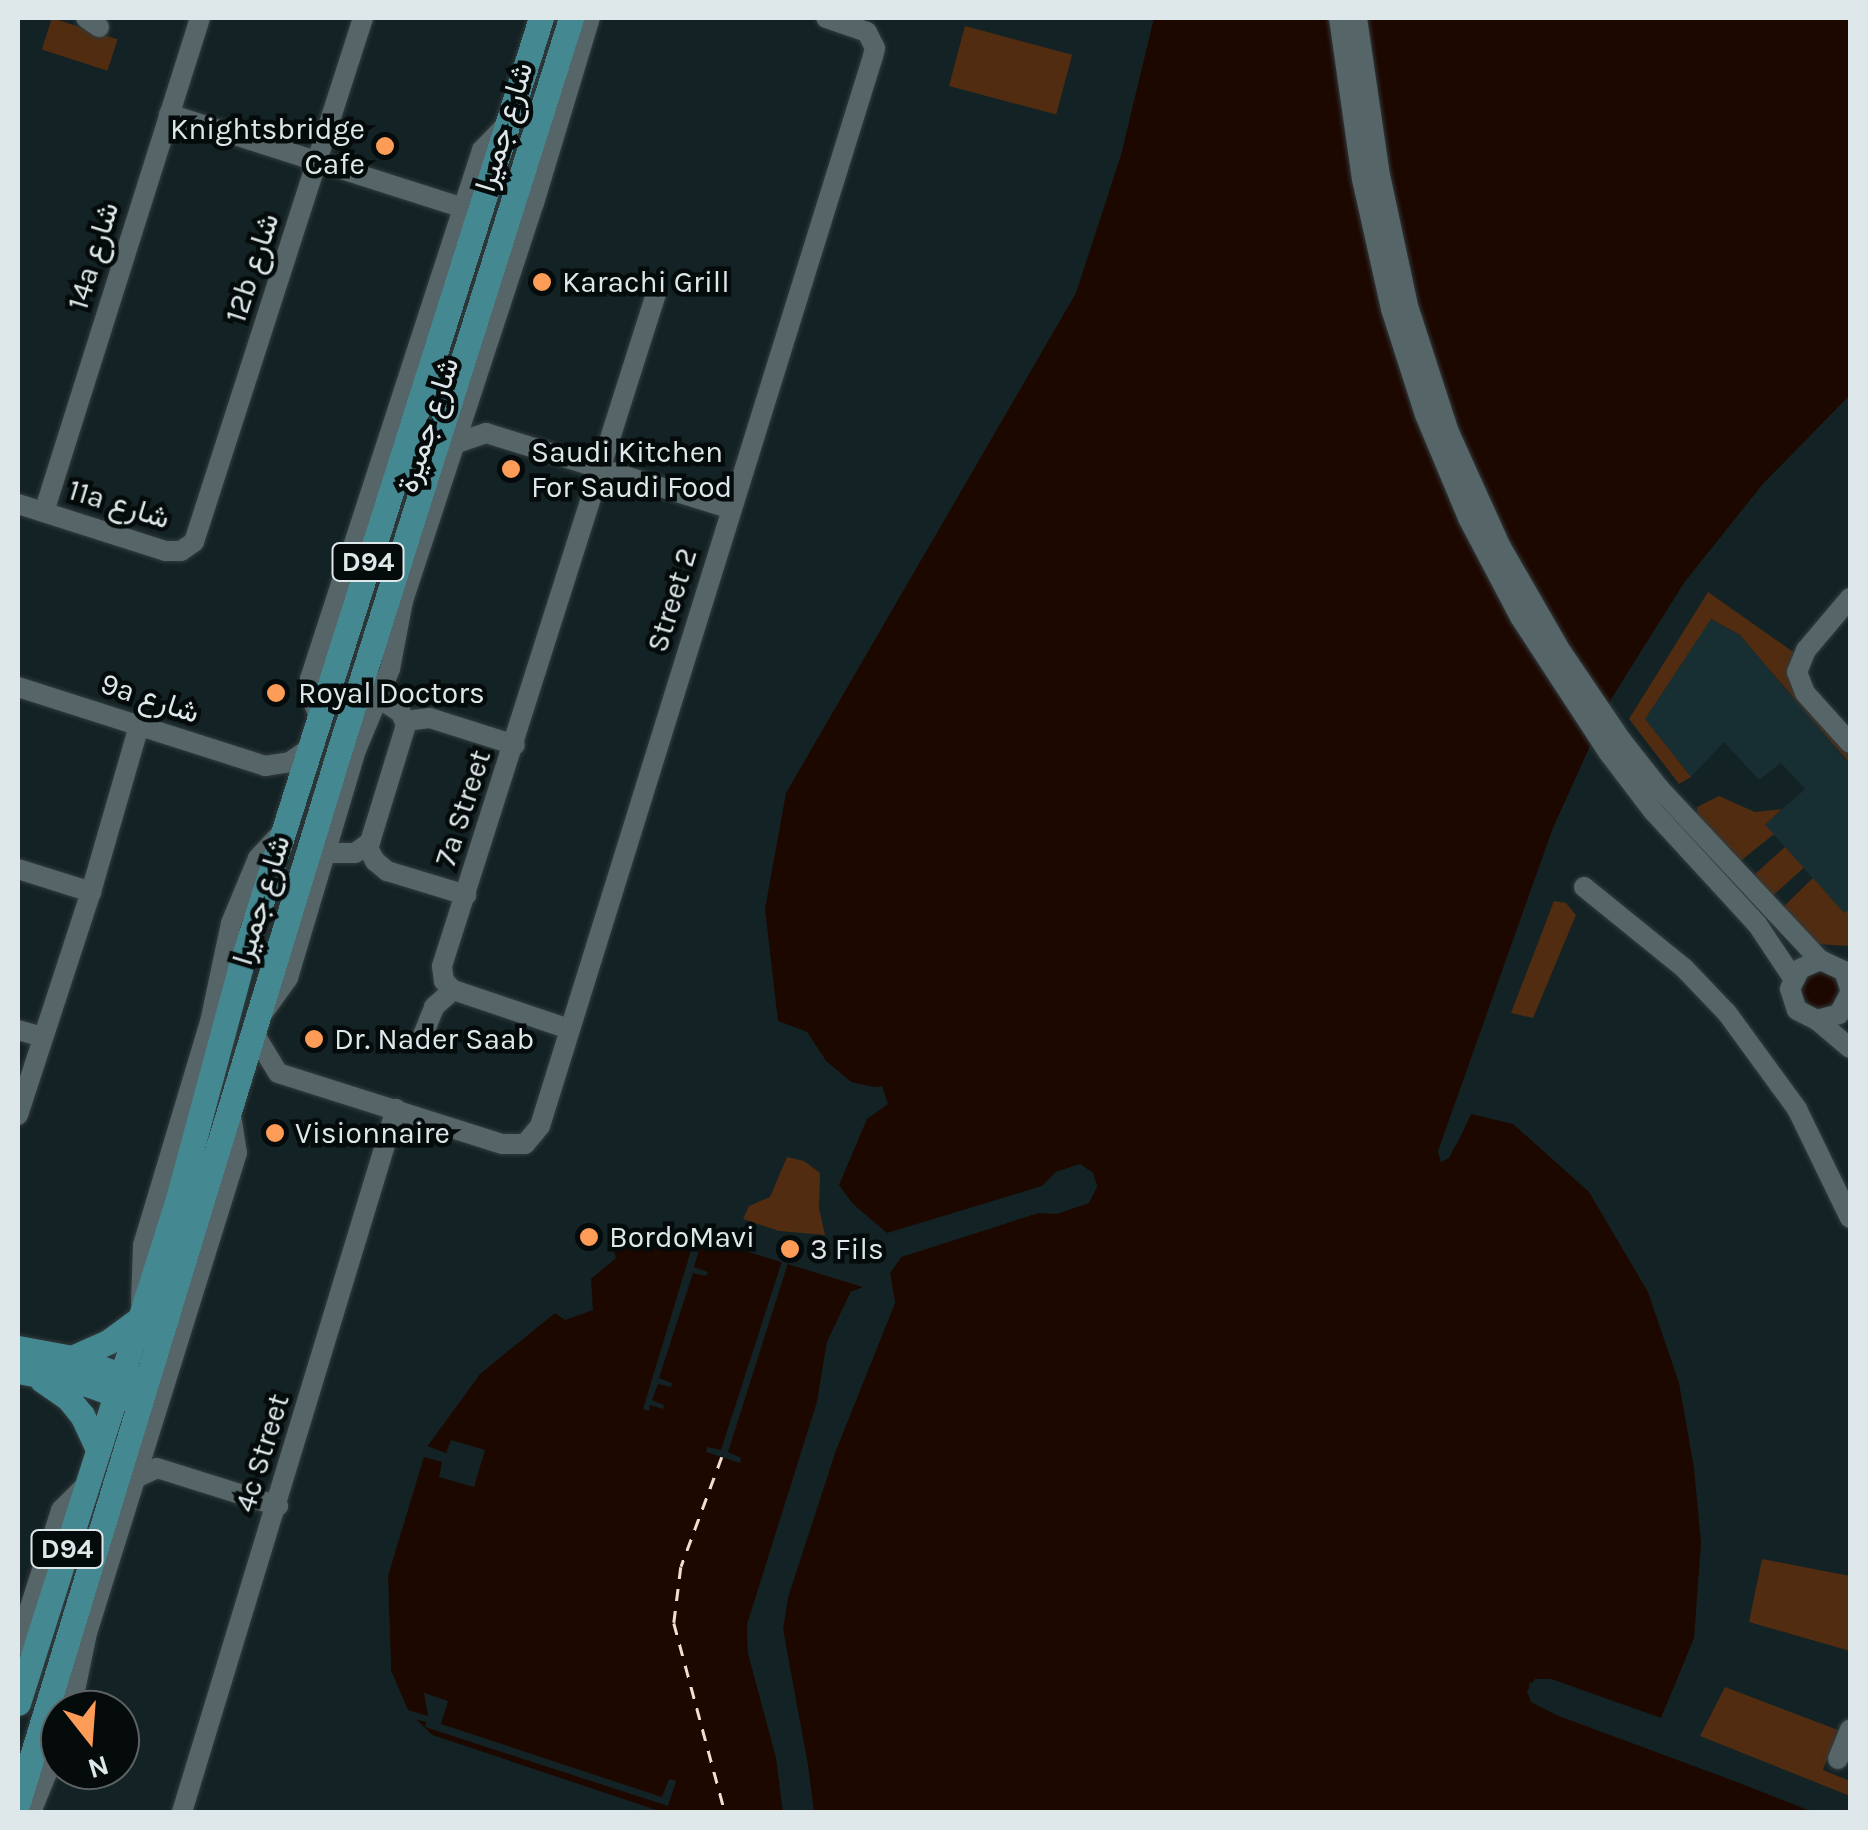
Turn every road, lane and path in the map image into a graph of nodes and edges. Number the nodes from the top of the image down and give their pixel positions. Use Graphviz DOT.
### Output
graph roads {
  1 [pos="200,18"];
  2 [pos="363,18"];
  3 [pos="541,18"];
  4 [pos="572,18"];
  5 [pos="590,18"];
  6 [pos="826,18"];
  7 [pos="1340,18"];
  8 [pos="1358,18"];
  9 [pos="168,114"];
  10 [pos="508,122"];
  11 [pos="316,163"];
  12 [pos="463,208"];
  13 [pos="656,294"];
  14 [pos="468,401"];
  15 [pos="486,433"];
  16 [pos="454,444"];
  17 [pos="600,470"];
  18 [pos="18,504"];
  19 [pos="732,509"];
  20 [pos="44,512"];
  21 [pos="198,536"];
  22 [pos="376,537"];
  23 [pos="1850,598"];
  24 [pos="367,670"];
  25 [pos="18,687"];
  26 [pos="380,699"];
  27 [pos="319,716"];
  28 [pos="405,721"];
  29 [pos="139,726"];
  30 [pos="1850,743"];
  31 [pos="515,746"];
  32 [pos="1615,747"];
  33 [pos="310,748"];
  34 [pos="265,766"];
  35 [pos="289,818"];
  36 [pos="367,846"];
  37 [pos="328,853"];
  38 [pos="18,869"];
  39 [pos="1584,887"];
  40 [pos="91,892"];
  41 [pos="466,895"];
  42 [pos="1850,952"];
  43 [pos="1822,960"];
  44 [pos="1793,978"];
  45 [pos="454,990"];
  46 [pos="1850,1002"];
  47 [pos="1817,1020"];
  48 [pos="257,1026"];
  49 [pos="569,1029"];
  50 [pos="18,1030"];
  51 [pos="42,1037"];
  52 [pos="421,1040"];
  53 [pos="1850,1048"];
  54 [pos="278,1073"];
  55 [pos="234,1104"];
  56 [pos="396,1109"];
  57 [pos="18,1115"];
  58 [pos="1850,1218"];
  59 [pos="142,1317"];
  60 [pos="72,1358"];
  61 [pos="20,1364"];
  62 [pos="132,1389"];
  63 [pos="146,1445"];
  64 [pos="98,1449"];
  65 [pos="156,1468"];
  66 [pos="136,1478"];
  67 [pos="87,1484"];
  68 [pos="278,1506"];
  69 [pos="18,1645"];
  70 [pos="75,1690"];
  71 [pos="18,1703"];
  72 [pos="1850,1728"];
  73 [pos="1838,1759"];
  74 [pos="40,1776"];
  75 [pos="27,1799"];
  76 [pos="182,1812"];
  1 -- 9 [label="street, 14a شارع"];
  2 -- 11 [label="street, 12b شارع"];
  3 -- 10 [label="main road, شارع جميرا / D94"];
  4 -- 24 [label="main road, شارع جميرا / D94"];
  5 -- 14 [label="street, شارع جميرة"];
  6 -- 19 [label="street, Street 2"];
  7 -- 32 [label="street"];
  8 -- 32 [label="street"];
  9 -- 11 [label="street"];
  9 -- 20 [label="street, 14a شارع"];
  10 -- 12 [label="street"];
  10 -- 22 [label="main road, شارع جميرا / D94"];
  11 -- 12 [label="street"];
  11 -- 21 [label="street, 12b شارع"];
  12 -- 27 [label="street"];
  13 -- 17 [label="street, 7a Street"];
  14 -- 15 [label="street"];
  14 -- 16 [label="street, شارع جميرة"];
  15 -- 16 [label="street"];
  15 -- 17 [label="street"];
  16 -- 26 [label="street, شارع جميرة"];
  17 -- 19 [label="street"];
  17 -- 31 [label="street, 7a Street"];
  18 -- 20 [label="street, 11a شارع"];
  19 -- 49 [label="street, Street 2"];
  20 -- 21 [label="street, 11a شارع"];
  22 -- 24 [label="main road"];
  22 -- 27 [label="main road, شارع جميرا / D94"];
  23 -- 30 [label="street"];
  24 -- 48 [label="main road, شارع جميرا / D94"];
  25 -- 29 [label="street, 9a شارع"];
  26 -- 28 [label="street"];
  26 -- 37 [label="street, شارع جميرة"];
  27 -- 33 [label="main road, شارع جميرا / D94"];
  28 -- 31 [label="street"];
  28 -- 36 [label="street"];
  29 -- 34 [label="street, 9a شارع"];
  29 -- 40 [label="street"];
  31 -- 41 [label="street, 7a Street"];
  32 -- 43 [label="street"];
  32 -- 44 [label="street"];
  33 -- 34 [label="street"];
  33 -- 35 [label="main road, شارع جميرا / D94"];
  34 -- 35 [label="street"];
  35 -- 59 [label="main road, شارع جميرا / D94"];
  36 -- 37 [label="street"];
  36 -- 41 [label="street"];
  37 -- 48 [label="street, شارع جميرة"];
  38 -- 40 [label="street"];
  39 -- 58 [label="street"];
  40 -- 51 [label="street"];
  41 -- 45 [label="street, 7a Street"];
  42 -- 43 [label="street"];
  43 -- 44 [label="street"];
  43 -- 46 [label="street"];
  44 -- 47 [label="street"];
  45 -- 49 [label="street"];
  45 -- 52 [label="street"];
  46 -- 47 [label="street"];
  47 -- 53 [label="street"];
  48 -- 54 [label="street"];
  48 -- 55 [label="main road, شارع جميرا / D94"];
  49 -- 56 [label="street, Street 2"];
  50 -- 51 [label="street"];
  51 -- 57 [label="street"];
  54 -- 55 [label="street"];
  54 -- 56 [label="street"];
  55 -- 62 [label="main road, شارع جميرا / D94"];
  55 -- 63 [label="street"];
  56 -- 68 [label="street, 4c Street"];
  59 -- 60 [label="main road"];
  59 -- 62 [label="main road, شارع جميرا / D94"];
  60 -- 61 [label="main road"];
  60 -- 62 [label="main road"];
  61 -- 62 [label="main road"];
  61 -- 64 [label="main road"];
  62 -- 64 [label="main road, شارع جميرا / D94"];
  62 -- 75 [label="main road, شارع جميرا / D94"];
  63 -- 65 [label="street"];
  63 -- 66 [label="street"];
  64 -- 67 [label="main road, شارع جميرا / D94"];
  65 -- 66 [label="street"];
  65 -- 68 [label="street"];
  66 -- 70 [label="street"];
  67 -- 69 [label="street"];
  67 -- 71 [label="main road, شارع جميرا / D94"];
  68 -- 76 [label="street, 4c Street"];
  72 -- 73 [label="street"];
  74 -- 75 [label="street"];
}
